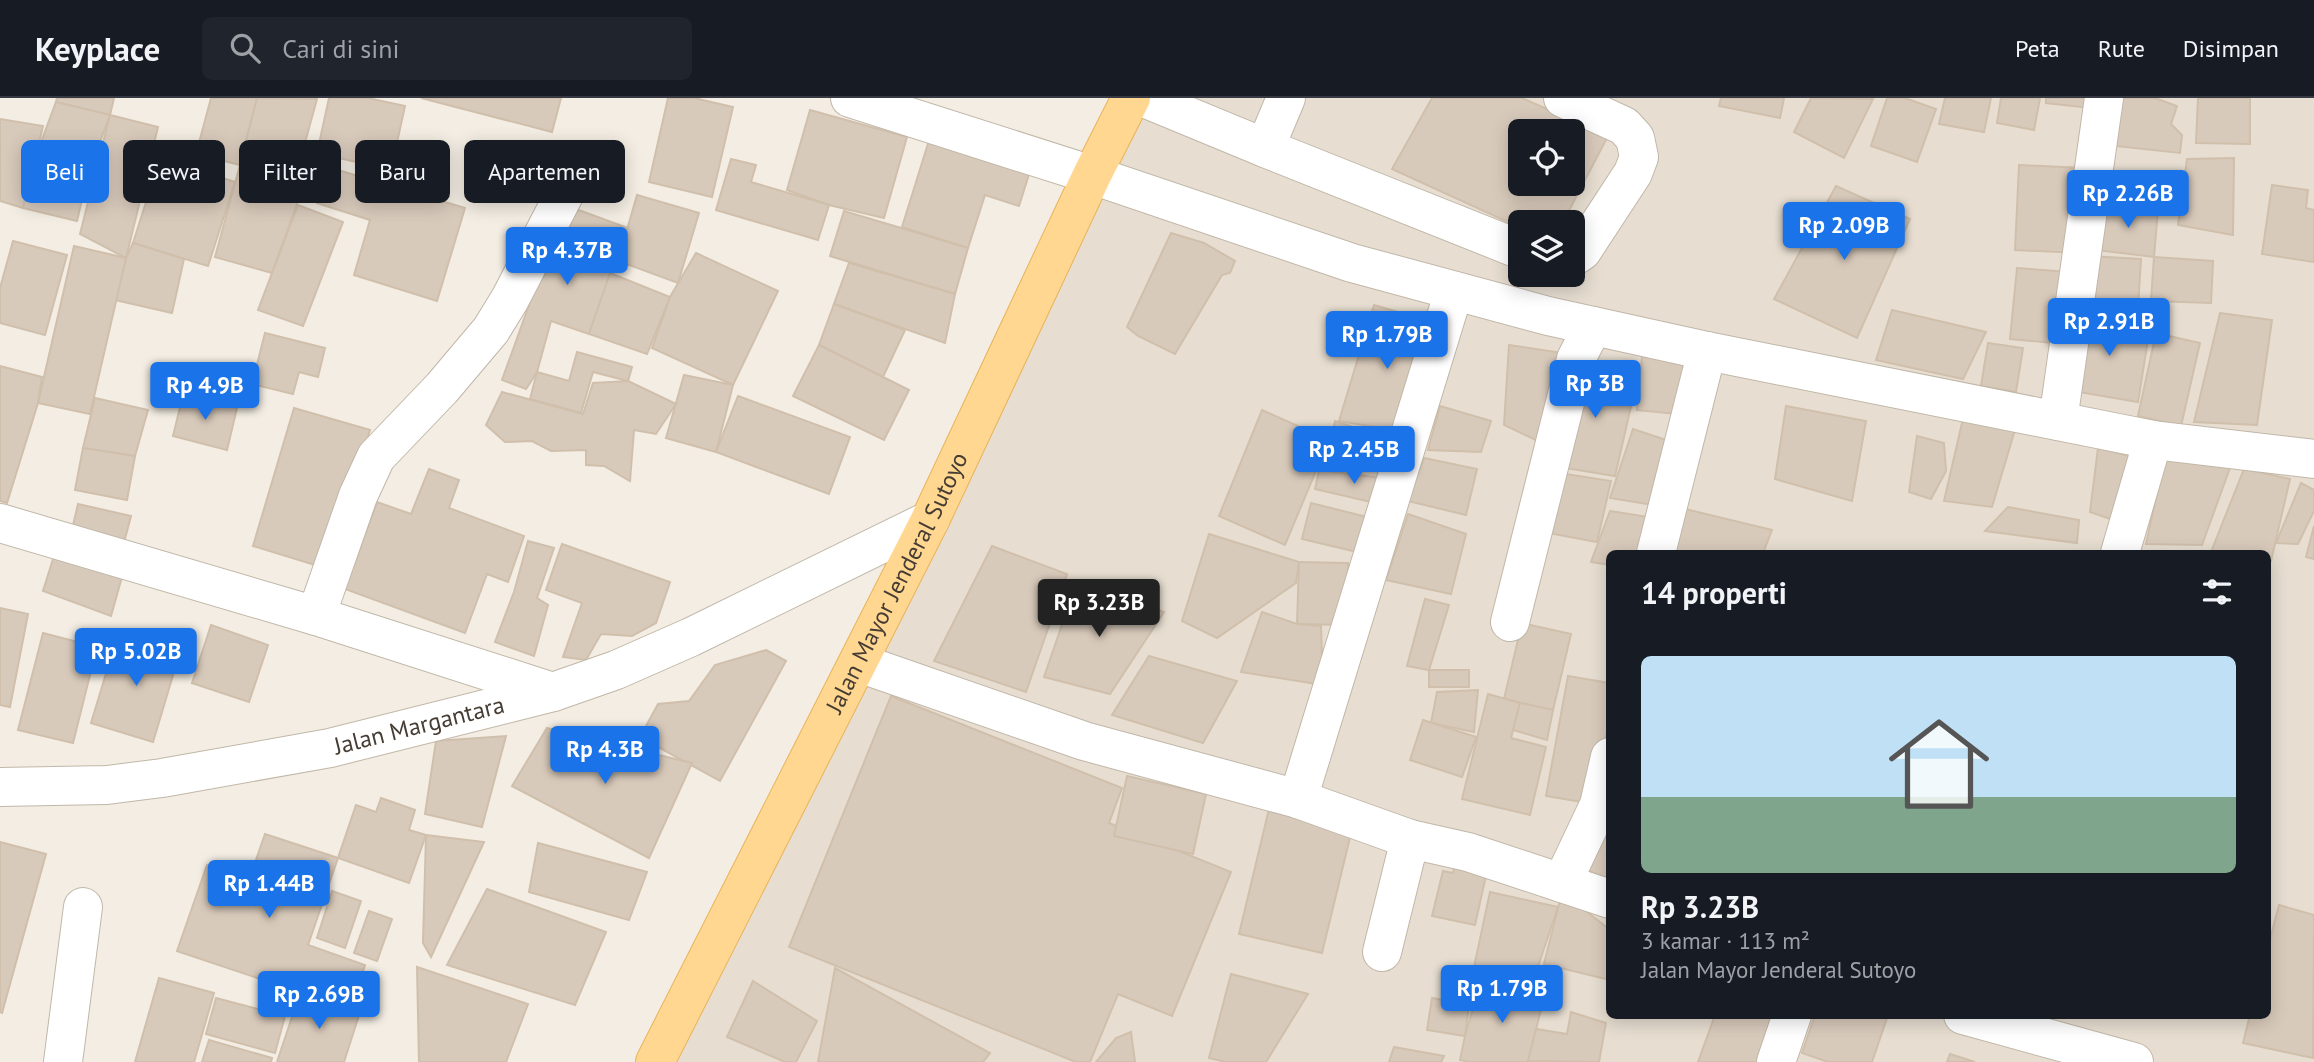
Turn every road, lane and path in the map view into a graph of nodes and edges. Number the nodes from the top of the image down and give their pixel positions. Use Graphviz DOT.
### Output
graph roads {
  1 [pos="850,98"];
  2 [pos="1131,98"];
  3 [pos="1144,98"];
  4 [pos="1286,98"];
  5 [pos="1563,98"];
  6 [pos="2104,98"];
  7 [pos="1265,148"];
  8 [pos="1092,175"];
  9 [pos="560,203"];
  10 [pos="1508,245"];
  11 [pos="1585,247"];
  12 [pos="1454,291"];
  13 [pos="1592,326"];
  14 [pos="1707,351"];
  15 [pos="2058,421"];
  16 [pos="2153,440"];
  17 [pos="2314,459"];
  18 [pos="930,520"];
  19 [pos="0,523"];
  20 [pos="1657,550"];
  21 [pos="2121,550"];
  22 [pos="316,617"];
  23 [pos="1510,622"];
  24 [pos="859,663"];
  25 [pos="553,692"];
  26 [pos="1606,776"];
  27 [pos="0,787"];
  28 [pos="1298,799"];
  29 [pos="1409,838"];
  30 [pos="1562,883"];
  31 [pos="1606,898"];
  32 [pos="83,907"];
  33 [pos="1382,952"];
  34 [pos="1791,1019"];
  35 [pos="1980,1019"];
  36 [pos="63,1062"];
  37 [pos="655,1062"];
  38 [pos="1776,1062"];
  39 [pos="2134,1062"];
  1 -- 8 [label="street"];
  2 -- 8 [label="main road, Jalan Mayor Jenderal Sutoyo"];
  3 -- 7 [label="street"];
  4 -- 7 [label="street"];
  5 -- 11 [label="street"];
  6 -- 15 [label="street"];
  7 -- 10 [label="street"];
  8 -- 12 [label="street"];
  8 -- 18 [label="main road, Jalan Mayor Jenderal Sutoyo"];
  9 -- 22 [label="street"];
  12 -- 13 [label="street"];
  12 -- 28 [label="street"];
  13 -- 14 [label="street"];
  13 -- 23 [label="street"];
  14 -- 15 [label="street"];
  14 -- 20 [label="street"];
  15 -- 16 [label="street"];
  16 -- 17 [label="street"];
  16 -- 21 [label="street"];
  18 -- 24 [label="main road, Jalan Mayor Jenderal Sutoyo"];
  18 -- 25 [label="street, Jalan Margantara"];
  19 -- 22 [label="street"];
  22 -- 25 [label="street"];
  24 -- 28 [label="street"];
  24 -- 37 [label="main road, Jalan Mayor Jenderal Sutoyo"];
  25 -- 27 [label="street, Jalan Margantara"];
  26 -- 30 [label="street"];
  28 -- 29 [label="street"];
  29 -- 30 [label="street"];
  29 -- 33 [label="street"];
  30 -- 31 [label="street"];
  32 -- 36 [label="street"];
  34 -- 38 [label="street"];
  35 -- 39 [label="street"];
}
